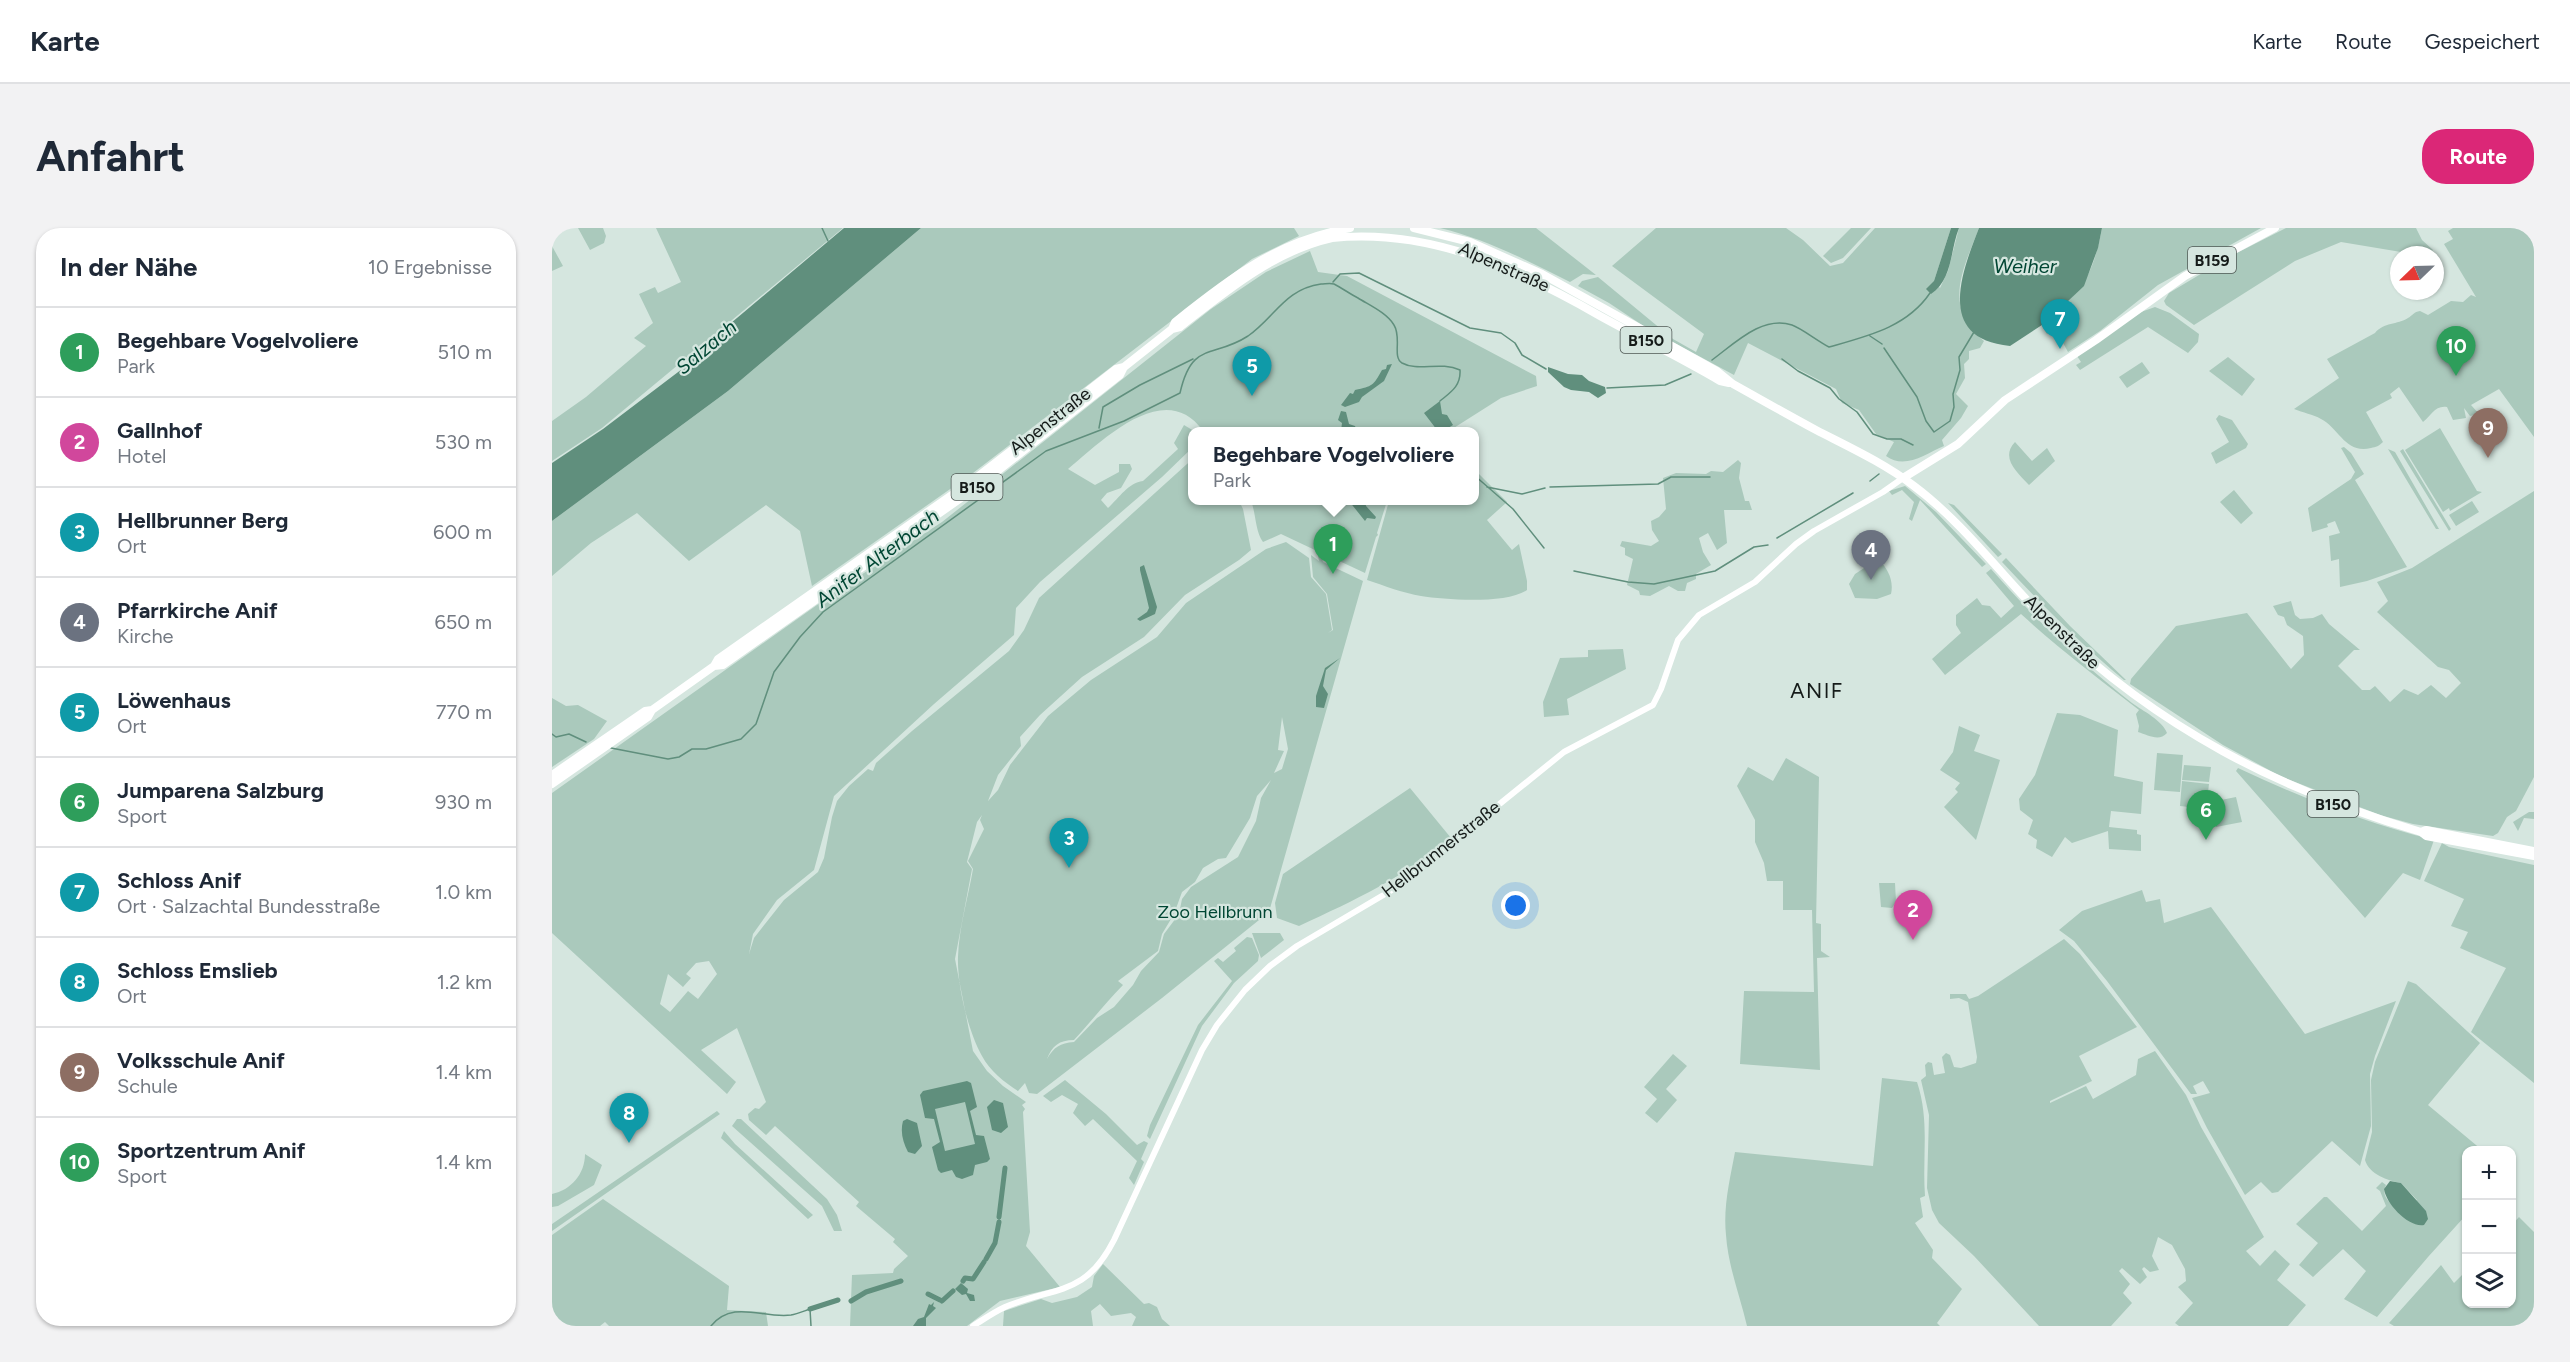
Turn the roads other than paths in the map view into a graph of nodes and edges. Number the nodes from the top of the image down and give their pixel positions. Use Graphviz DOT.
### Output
graph roads {
  1 [pos="1350,228"];
  2 [pos="1414,228"];
  3 [pos="2275,228"];
  4 [pos="1172,329"];
  5 [pos="1733,384"];
  6 [pos="1903,478"];
  7 [pos="652,710"];
  8 [pos="552,775"];
  9 [pos="552,784"];
  10 [pos="2421,832"];
  11 [pos="2534,850"];
  12 [pos="2534,856"];
  13 [pos="974,1326"];
  1 -- 4 [label="main road, Alpenstraße / B150"];
  2 -- 5 [label="main road, Alpenstraße / B150"];
  3 -- 6 [label="main road, B159"];
  4 -- 5 [label="main road, Alpenstraße / B150"];
  4 -- 7 [label="main road, Alpenstraße / B150"];
  5 -- 6 [label="main road, Alpenstraße / B150"];
  6 -- 10 [label="main road, Alpenstraße / B150"];
  6 -- 13 [label="street, Hellbrunnerstraße"];
  7 -- 8 [label="main road, Alpenstraße / B150"];
  7 -- 9 [label="main road, Alpenstraße / B150"];
  10 -- 11 [label="main road, Alpenstraße / B150"];
  10 -- 12 [label="main road, Alpenstraße / B150"];
}
